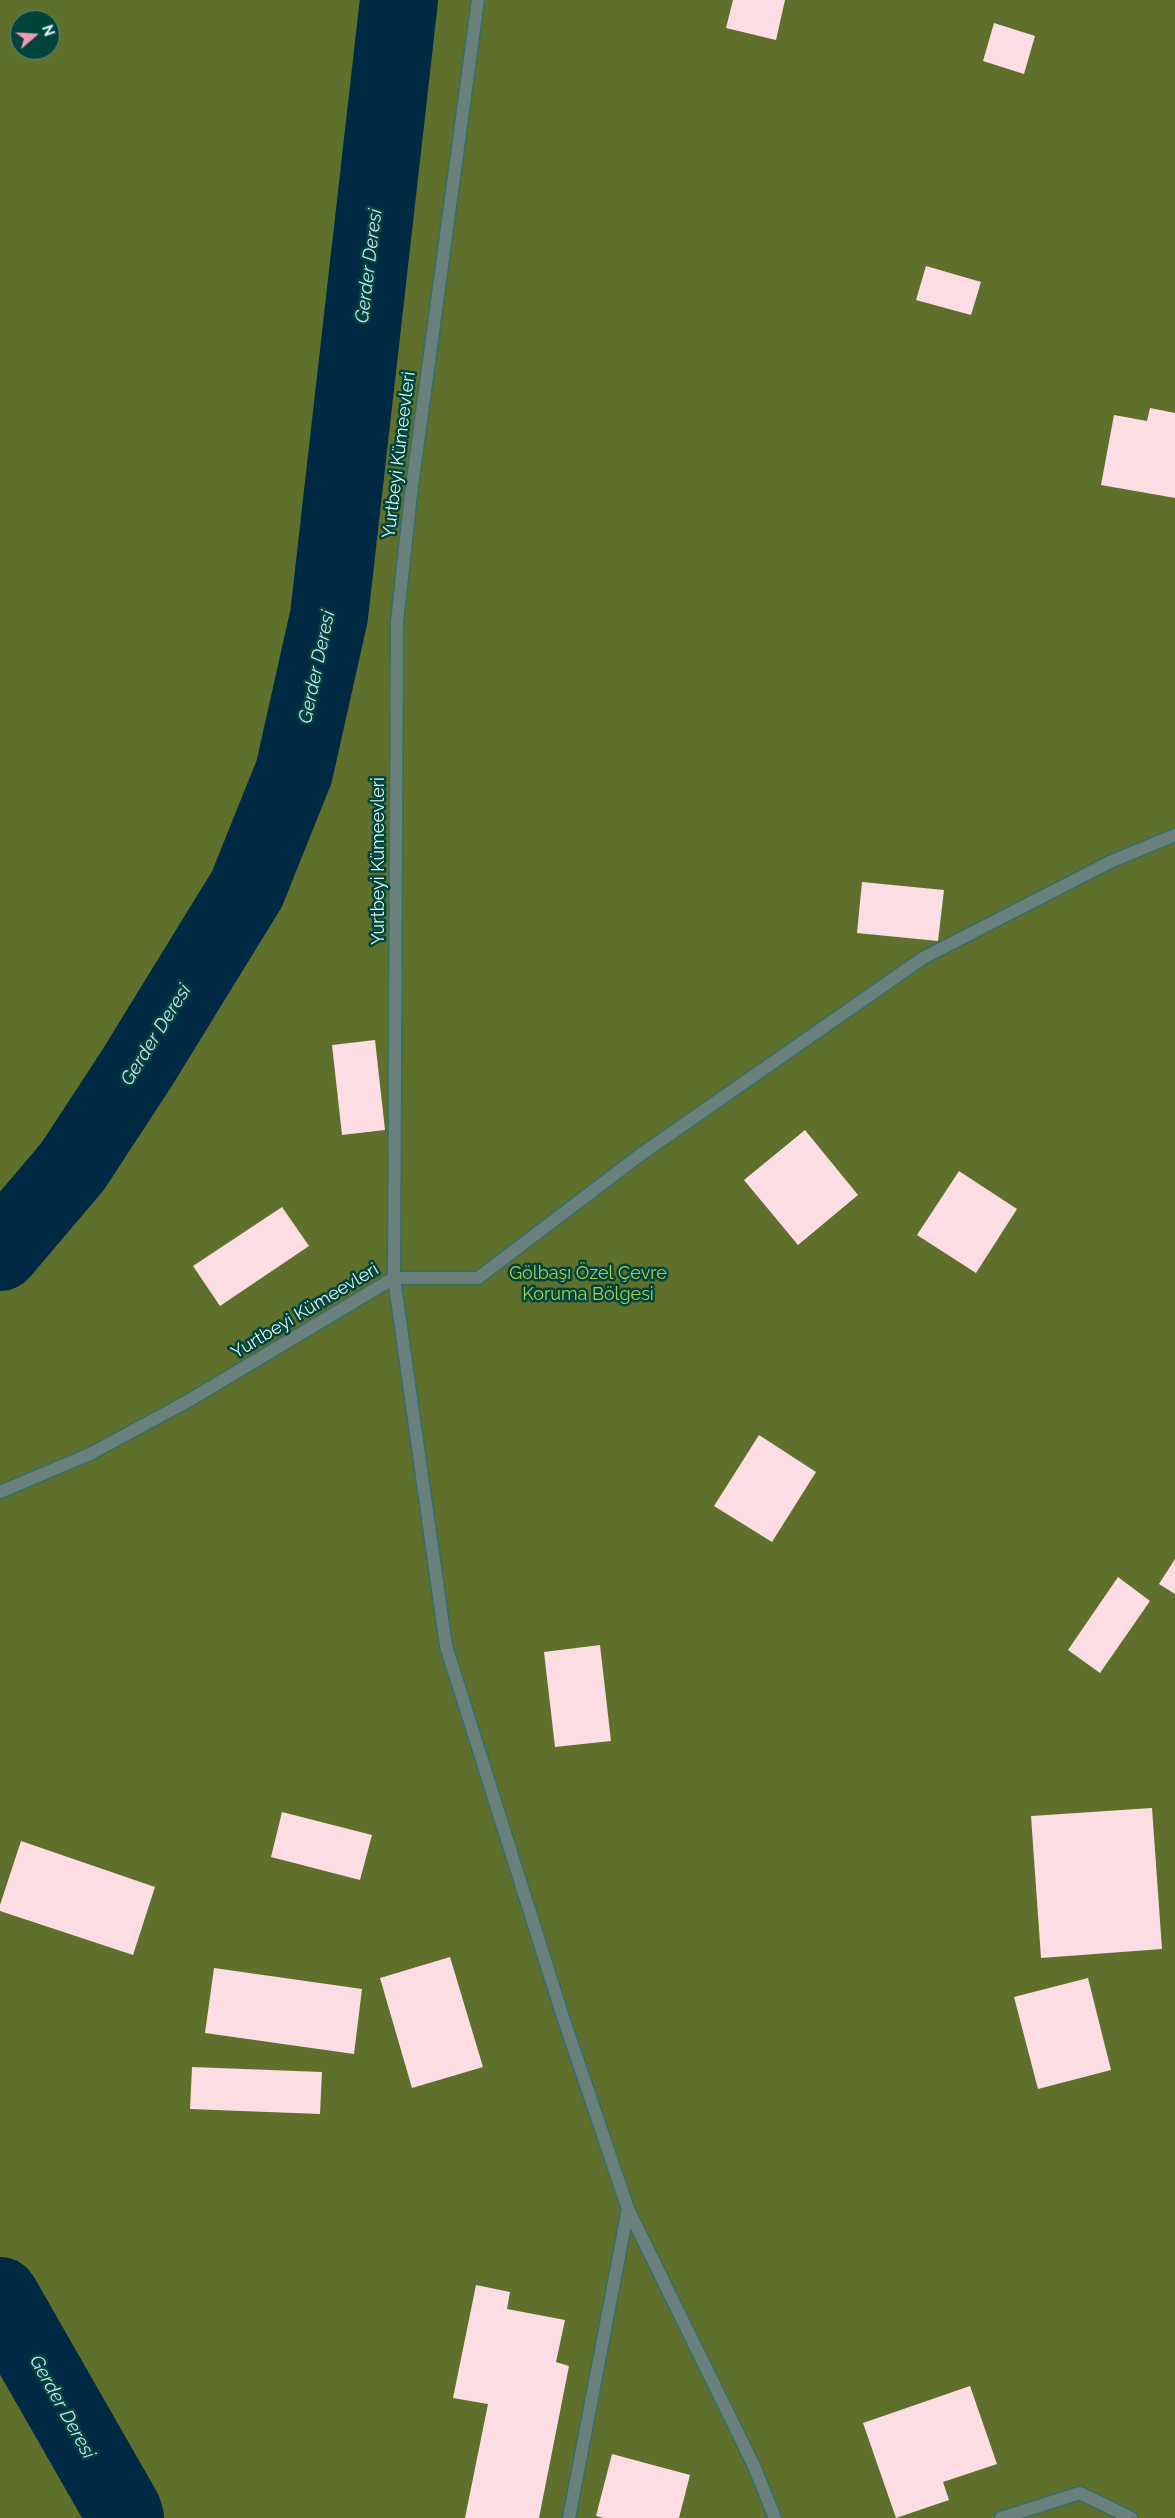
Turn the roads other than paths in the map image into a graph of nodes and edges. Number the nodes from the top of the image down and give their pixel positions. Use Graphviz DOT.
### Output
graph roads {
  1 [pos="478,0"];
  2 [pos="1175,835"];
  3 [pos="394,1278"];
  4 [pos="0,1492"];
  5 [pos="628,2209"];
  6 [pos="570,2518"];
  7 [pos="775,2518"];
  8 [pos="1001,2518"];
  9 [pos="1131,2518"];
  1 -- 3 [label="street, Yurtbeyi Kümeevleri"];
  2 -- 3 [label="street"];
  3 -- 4 [label="street, Yurtbeyi Kümeevleri"];
  3 -- 5 [label="street"];
  5 -- 6 [label="street"];
  5 -- 7 [label="street"];
  8 -- 9 [label="street"];
}
